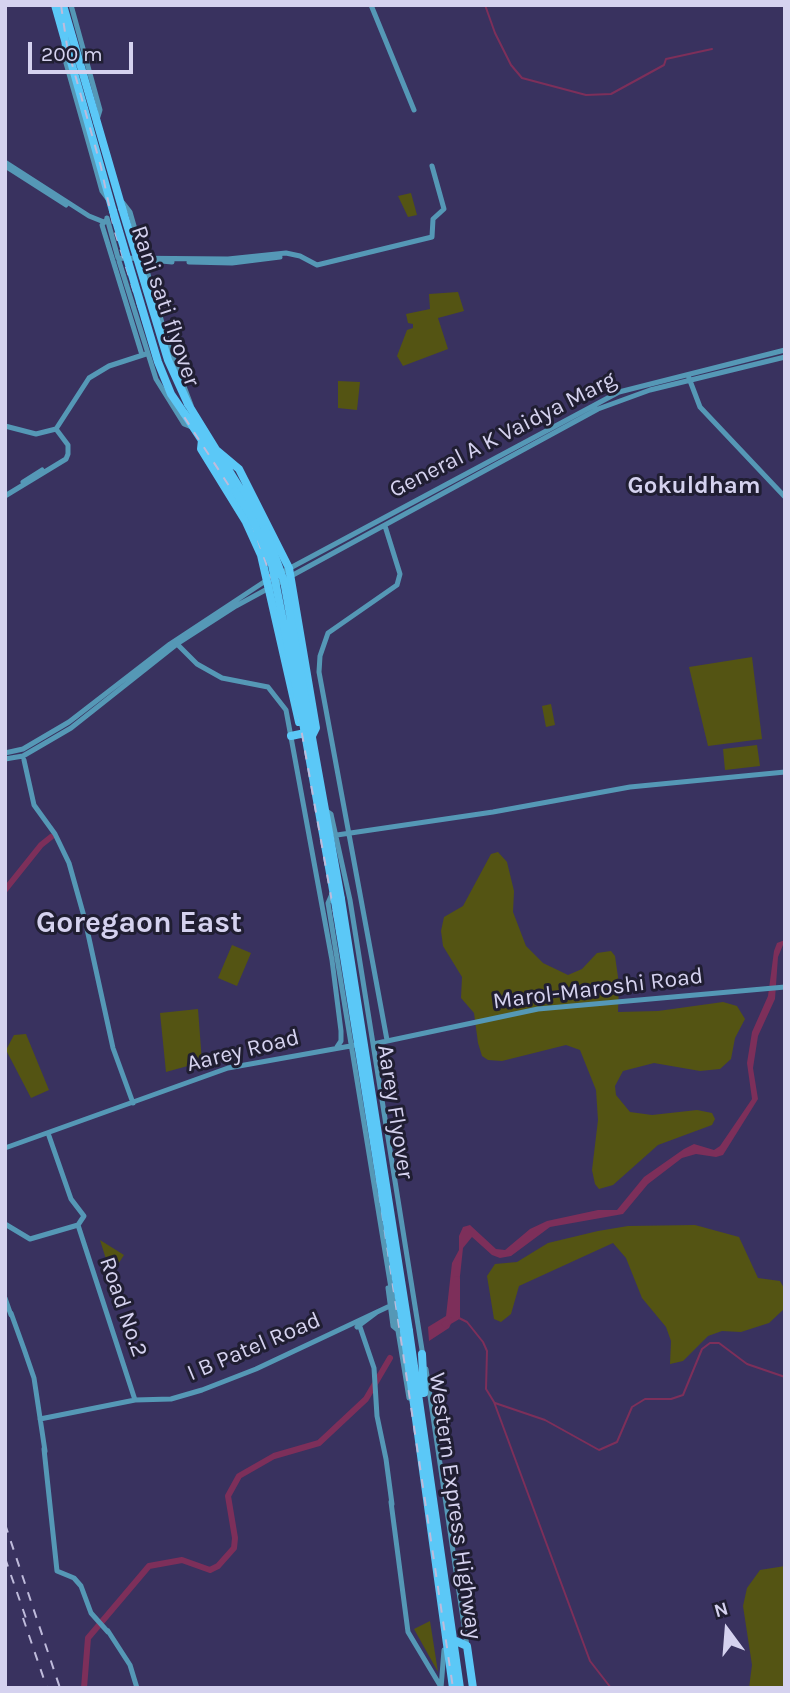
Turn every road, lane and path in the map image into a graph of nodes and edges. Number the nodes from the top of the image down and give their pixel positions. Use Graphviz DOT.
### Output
graph roads {
  1 [pos="55,5"];
  2 [pos="63,5"];
  3 [pos="71,5"];
  4 [pos="369,5"];
  5 [pos="64,40"];
  6 [pos="72,53"];
  7 [pos="75,86"];
  8 [pos="414,110"];
  9 [pos="96,123"];
  10 [pos="5,164"];
  11 [pos="432,166"];
  12 [pos="111,211"];
  13 [pos="143,257"];
  14 [pos="116,262"];
  15 [pos="785,350"];
  16 [pos="145,354"];
  17 [pos="785,357"];
  18 [pos="689,376"];
  19 [pos="188,410"];
  20 [pos="5,426"];
  21 [pos="197,427"];
  22 [pos="56,429"];
  23 [pos="202,440"];
  24 [pos="214,448"];
  25 [pos="238,489"];
  26 [pos="5,494"];
  27 [pos="785,497"];
  28 [pos="384,526"];
  29 [pos="290,573"];
  30 [pos="269,583"];
  31 [pos="300,625"];
  32 [pos="278,629"];
  33 [pos="177,645"];
  34 [pos="81,716"];
  35 [pos="307,732"];
  36 [pos="291,736"];
  37 [pos="5,753"];
  38 [pos="5,759"];
  39 [pos="23,759"];
  40 [pos="785,772"];
  41 [pos="325,810"];
  42 [pos="349,832"];
  43 [pos="337,835"];
  44 [pos="333,891"];
  45 [pos="338,900"];
  46 [pos="785,987"];
  47 [pos="347,1019"];
  48 [pos="341,1031"];
  49 [pos="387,1040"];
  50 [pos="373,1044"];
  51 [pos="353,1046"];
  52 [pos="337,1047"];
  53 [pos="132,1101"];
  54 [pos="48,1133"];
  55 [pos="388,1144"];
  56 [pos="370,1147"];
  57 [pos="5,1148"];
  58 [pos="5,1224"];
  59 [pos="78,1225"];
  60 [pos="5,1298"];
  61 [pos="392,1305"];
  62 [pos="357,1324"];
  63 [pos="405,1334"];
  64 [pos="422,1354"];
  65 [pos="135,1400"];
  66 [pos="423,1417"];
  67 [pos="40,1419"];
  68 [pos="456,1641"];
  69 [pos="467,1646"];
  70 [pos="442,1687"];
  71 [pos="139,1688"];
  72 [pos="453,1688"];
  73 [pos="460,1688"];
  74 [pos="473,1688"];
  1 -- 5 [label="highway"];
  2 -- 6 [label="highway"];
  3 -- 9 [label="street"];
  4 -- 8 [label="street"];
  5 -- 6 [label="highway"];
  5 -- 7 [label="street"];
  6 -- 7 [label="highway"];
  6 -- 9 [label="highway"];
  7 -- 12 [label="highway"];
  9 -- 12 [label="highway"];
  10 -- 12 [label="street"];
  11 -- 13 [label="street"];
  12 -- 13 [label="street"];
  12 -- 13 [label="street"];
  12 -- 14 [label="street"];
  12 -- 19 [label="highway, Rani sati flyover, bridge"];
  13 -- 14 [label="street"];
  13 -- 19 [label="street"];
  14 -- 16 [label="street"];
  15 -- 18 [label="street, General A K Vaidya Marg"];
  16 -- 21 [label="street"];
  16 -- 22 [label="street"];
  17 -- 18 [label="street, General A K Vaidya Marg"];
  18 -- 27 [label="street"];
  18 -- 28 [label="street, General A K Vaidya Marg"];
  18 -- 29 [label="street, General A K Vaidya Marg"];
  19 -- 21 [label="highway"];
  20 -- 22 [label="street"];
  21 -- 23 [label="highway"];
  21 -- 24 [label="highway"];
  22 -- 26 [label="street"];
  23 -- 25 [label="highway"];
  23 -- 30 [label="highway"];
  24 -- 25 [label="highway"];
  24 -- 29 [label="highway"];
  25 -- 35 [label="highway, bridge"];
  28 -- 29 [label="street, General A K Vaidya Marg"];
  28 -- 42 [label="street"];
  29 -- 30 [label="street"];
  29 -- 31 [label="highway"];
  30 -- 32 [label="highway"];
  30 -- 33 [label="street"];
  30 -- 34 [label="street"];
  31 -- 32 [label="highway"];
  31 -- 35 [label="highway"];
  32 -- 35 [label="highway"];
  33 -- 34 [label="street"];
  33 -- 36 [label="street"];
  34 -- 39 [label="street"];
  35 -- 36 [label="highway"];
  35 -- 41 [label="highway"];
  35 -- 44 [label="highway"];
  36 -- 48 [label="street"];
  37 -- 39 [label="street"];
  38 -- 39 [label="street"];
  39 -- 53 [label="street"];
  40 -- 42 [label="street"];
  41 -- 43 [label="street"];
  41 -- 45 [label="highway"];
  42 -- 43 [label="street"];
  42 -- 49 [label="street"];
  43 -- 50 [label="street"];
  44 -- 45 [label="highway"];
  44 -- 47 [label="street"];
  45 -- 63 [label="highway, Aarey Flyover, bridge"];
  46 -- 49 [label="street, Marol-Maroshi Road"];
  47 -- 48 [label="street"];
  47 -- 51 [label="street"];
  48 -- 52 [label="street"];
  49 -- 50 [label="street, Marol-Maroshi Road"];
  50 -- 51 [label="street, Marol-Maroshi Road"];
  50 -- 55 [label="street"];
  51 -- 52 [label="street, Aarey Road"];
  51 -- 56 [label="street"];
  52 -- 53 [label="street, Aarey Road"];
  53 -- 54 [label="street, Aarey Road"];
  54 -- 57 [label="street, Aarey Road"];
  54 -- 59 [label="street"];
  55 -- 56 [label="street"];
  55 -- 64 [label="street"];
  56 -- 61 [label="street"];
  58 -- 59 [label="street"];
  59 -- 65 [label="street, Road No.2"];
  60 -- 67 [label="street"];
  61 -- 62 [label="street, I B Patel Road"];
  61 -- 63 [label="street"];
  62 -- 65 [label="street, I B Patel Road"];
  62 -- 70 [label="street"];
  63 -- 66 [label="highway, Western Express Highway"];
  63 -- 70 [label="street"];
  63 -- 72 [label="highway, Western Express Highway"];
  64 -- 66 [label="highway"];
  64 -- 69 [label="street"];
  65 -- 67 [label="street, I B Patel Road"];
  66 -- 68 [label="highway, Western Express Highway"];
  67 -- 71 [label="street"];
  68 -- 69 [label="highway"];
  68 -- 73 [label="highway, Western Express Highway"];
  69 -- 74 [label="highway"];
}
